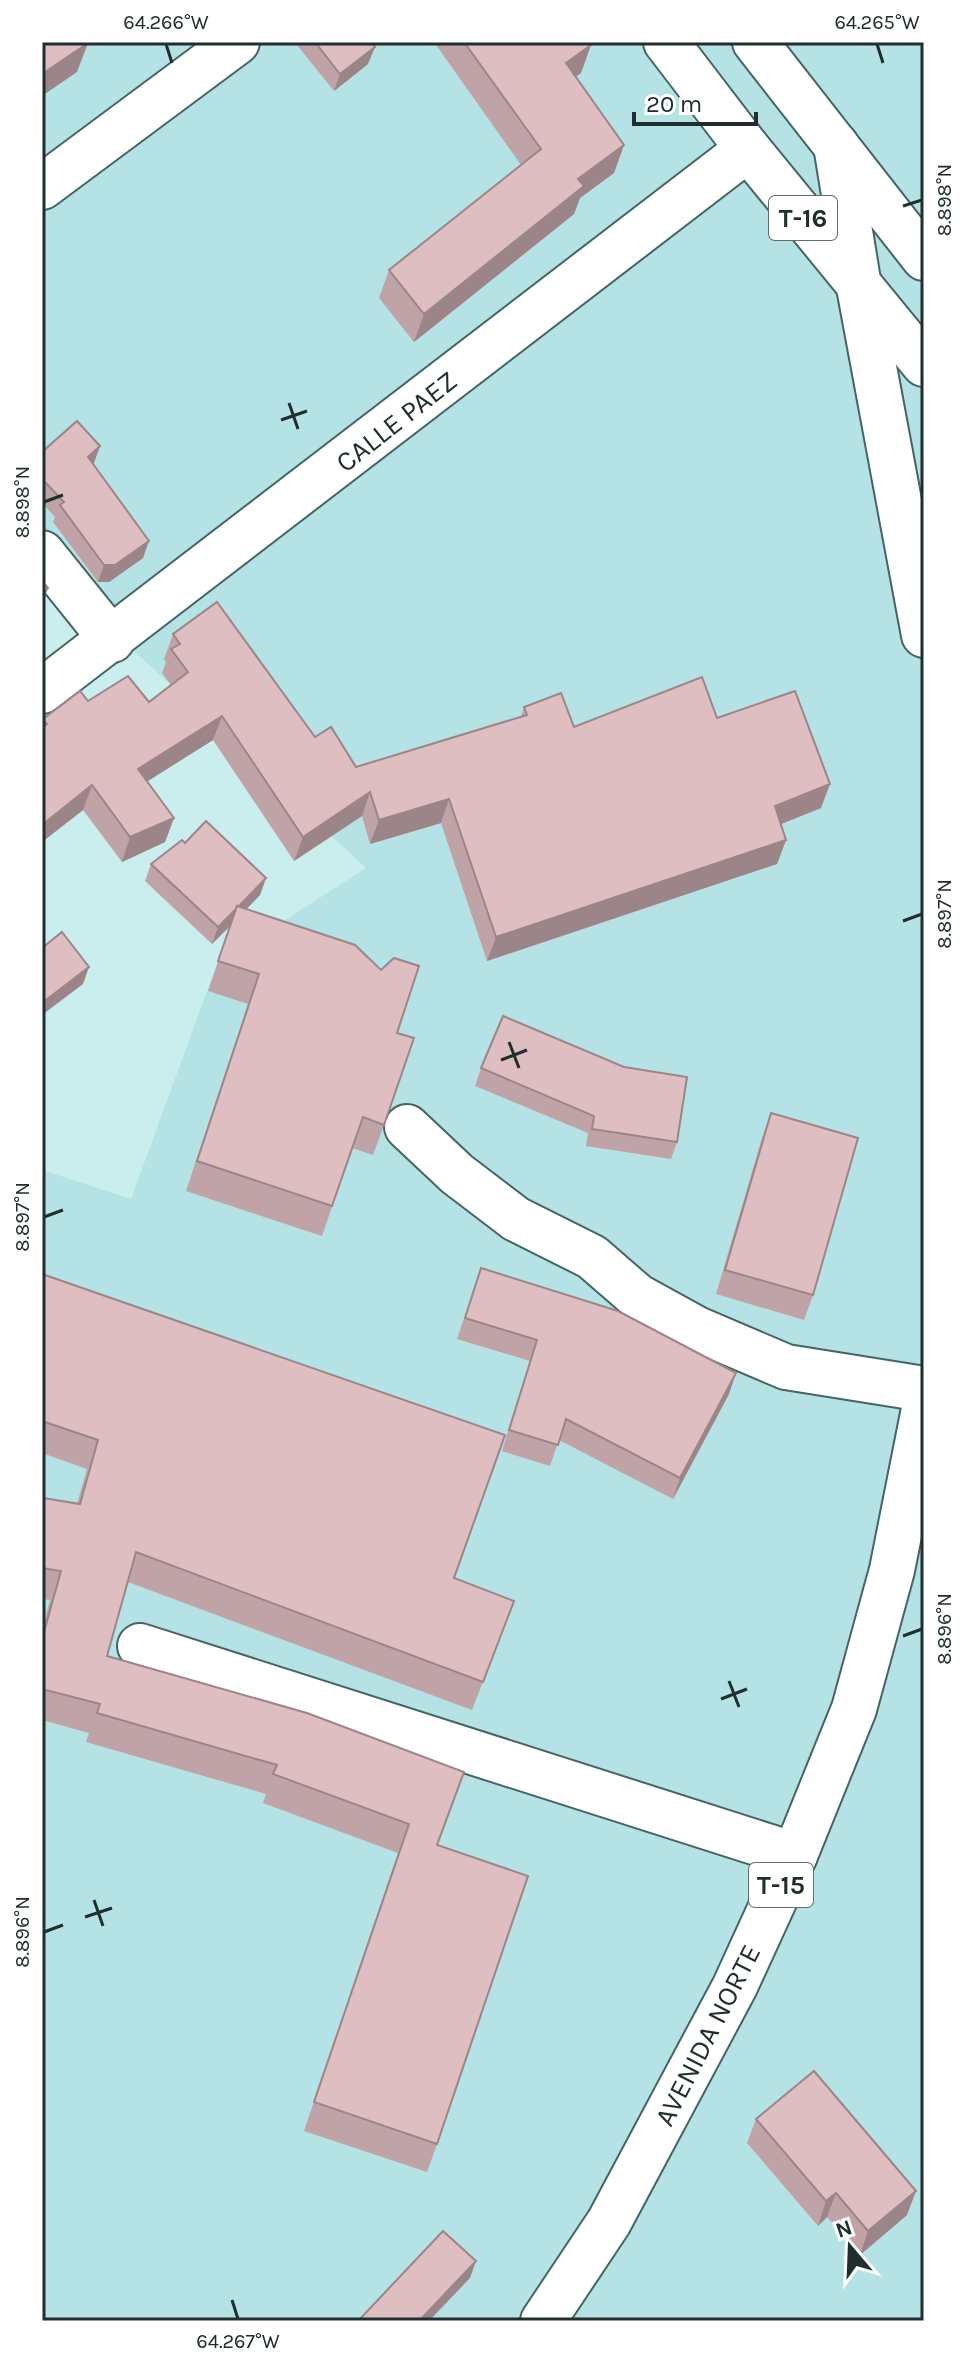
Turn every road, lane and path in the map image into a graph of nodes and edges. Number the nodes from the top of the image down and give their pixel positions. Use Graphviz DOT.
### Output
graph roads {
  1 [pos="237,42"];
  2 [pos="666,42"];
  3 [pos="755,42"];
  4 [pos="836,145"];
  5 [pos="748,149"];
  6 [pos="42,187"];
  7 [pos="924,258"];
  8 [pos="859,287"];
  9 [pos="924,364"];
  10 [pos="42,553"];
  11 [pos="922,609"];
  12 [pos="112,640"];
  13 [pos="42,691"];
  14 [pos="407,1127"];
  15 [pos="924,1389"];
  16 [pos="924,1409"];
  17 [pos="140,1646"];
  18 [pos="795,1855"];
  19 [pos="543,2321"];
  1 -- 6 [label="main road"];
  2 -- 5 [label="main road, T-16"];
  3 -- 4 [label="main road, T-16"];
  4 -- 7 [label="main road, T-16"];
  4 -- 8 [label="main road, T-16"];
  5 -- 8 [label="main road, T-16"];
  5 -- 12 [label="main road, CALLE PAEZ"];
  8 -- 9 [label="main road, T-16"];
  8 -- 11 [label="main road"];
  10 -- 12 [label="main road"];
  12 -- 13 [label="main road, CALLE PAEZ"];
  14 -- 15 [label="main road"];
  16 -- 18 [label="main road, AVENIDA NORTE / T-15"];
  17 -- 18 [label="main road"];
  18 -- 19 [label="main road, AVENIDA NORTE / T-15"];
}
